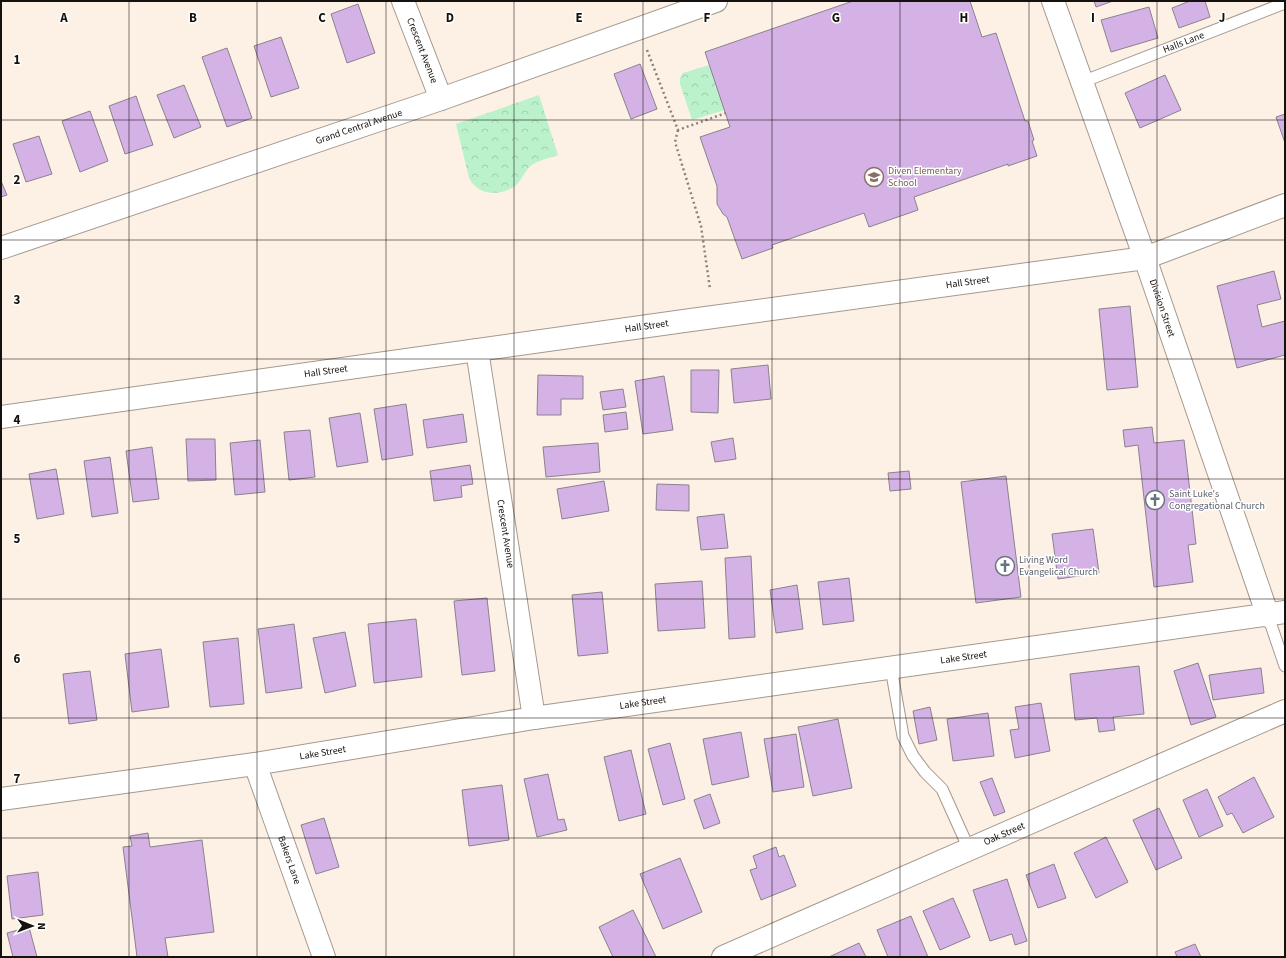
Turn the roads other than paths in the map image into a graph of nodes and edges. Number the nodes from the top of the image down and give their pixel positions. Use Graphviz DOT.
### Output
graph roads {
  1 [pos="403,1"];
  2 [pos="716,1"];
  3 [pos="1053,1"];
  4 [pos="1285,3"];
  5 [pos="1082,82"];
  6 [pos="441,99"];
  7 [pos="1285,205"];
  8 [pos="1,248"];
  9 [pos="1146,258"];
  10 [pos="477,350"];
  11 [pos="1,417"];
  12 [pos="1277,614"];
  13 [pos="1285,666"];
  14 [pos="891,668"];
  15 [pos="1285,711"];
  16 [pos="534,718"];
  17 [pos="255,764"];
  18 [pos="1,799"];
  19 [pos="969,849"];
  20 [pos="319,956"];
  21 [pos="723,957"];
  1 -- 6 [label="street, Crescent Avenue"];
  2 -- 6 [label="street, Grand Central Avenue"];
  3 -- 5 [label="street, Division Street"];
  4 -- 5 [label="lane, Halls Lane"];
  5 -- 9 [label="street, Division Street"];
  6 -- 8 [label="street, Grand Central Avenue"];
  7 -- 9 [label="street, Hall Street"];
  9 -- 10 [label="street, Hall Street"];
  9 -- 12 [label="street, Division Street"];
  10 -- 11 [label="street, Hall Street"];
  10 -- 16 [label="street, Crescent Avenue"];
  12 -- 13 [label="lane"];
  12 -- 14 [label="street, Lake Street"];
  14 -- 16 [label="street, Lake Street"];
  14 -- 19 [label="lane"];
  15 -- 19 [label="street, Oak Street"];
  16 -- 17 [label="street, Lake Street"];
  17 -- 18 [label="street, Lake Street"];
  17 -- 20 [label="street, Bakers Lane"];
  19 -- 21 [label="street, Oak Street"];
}
